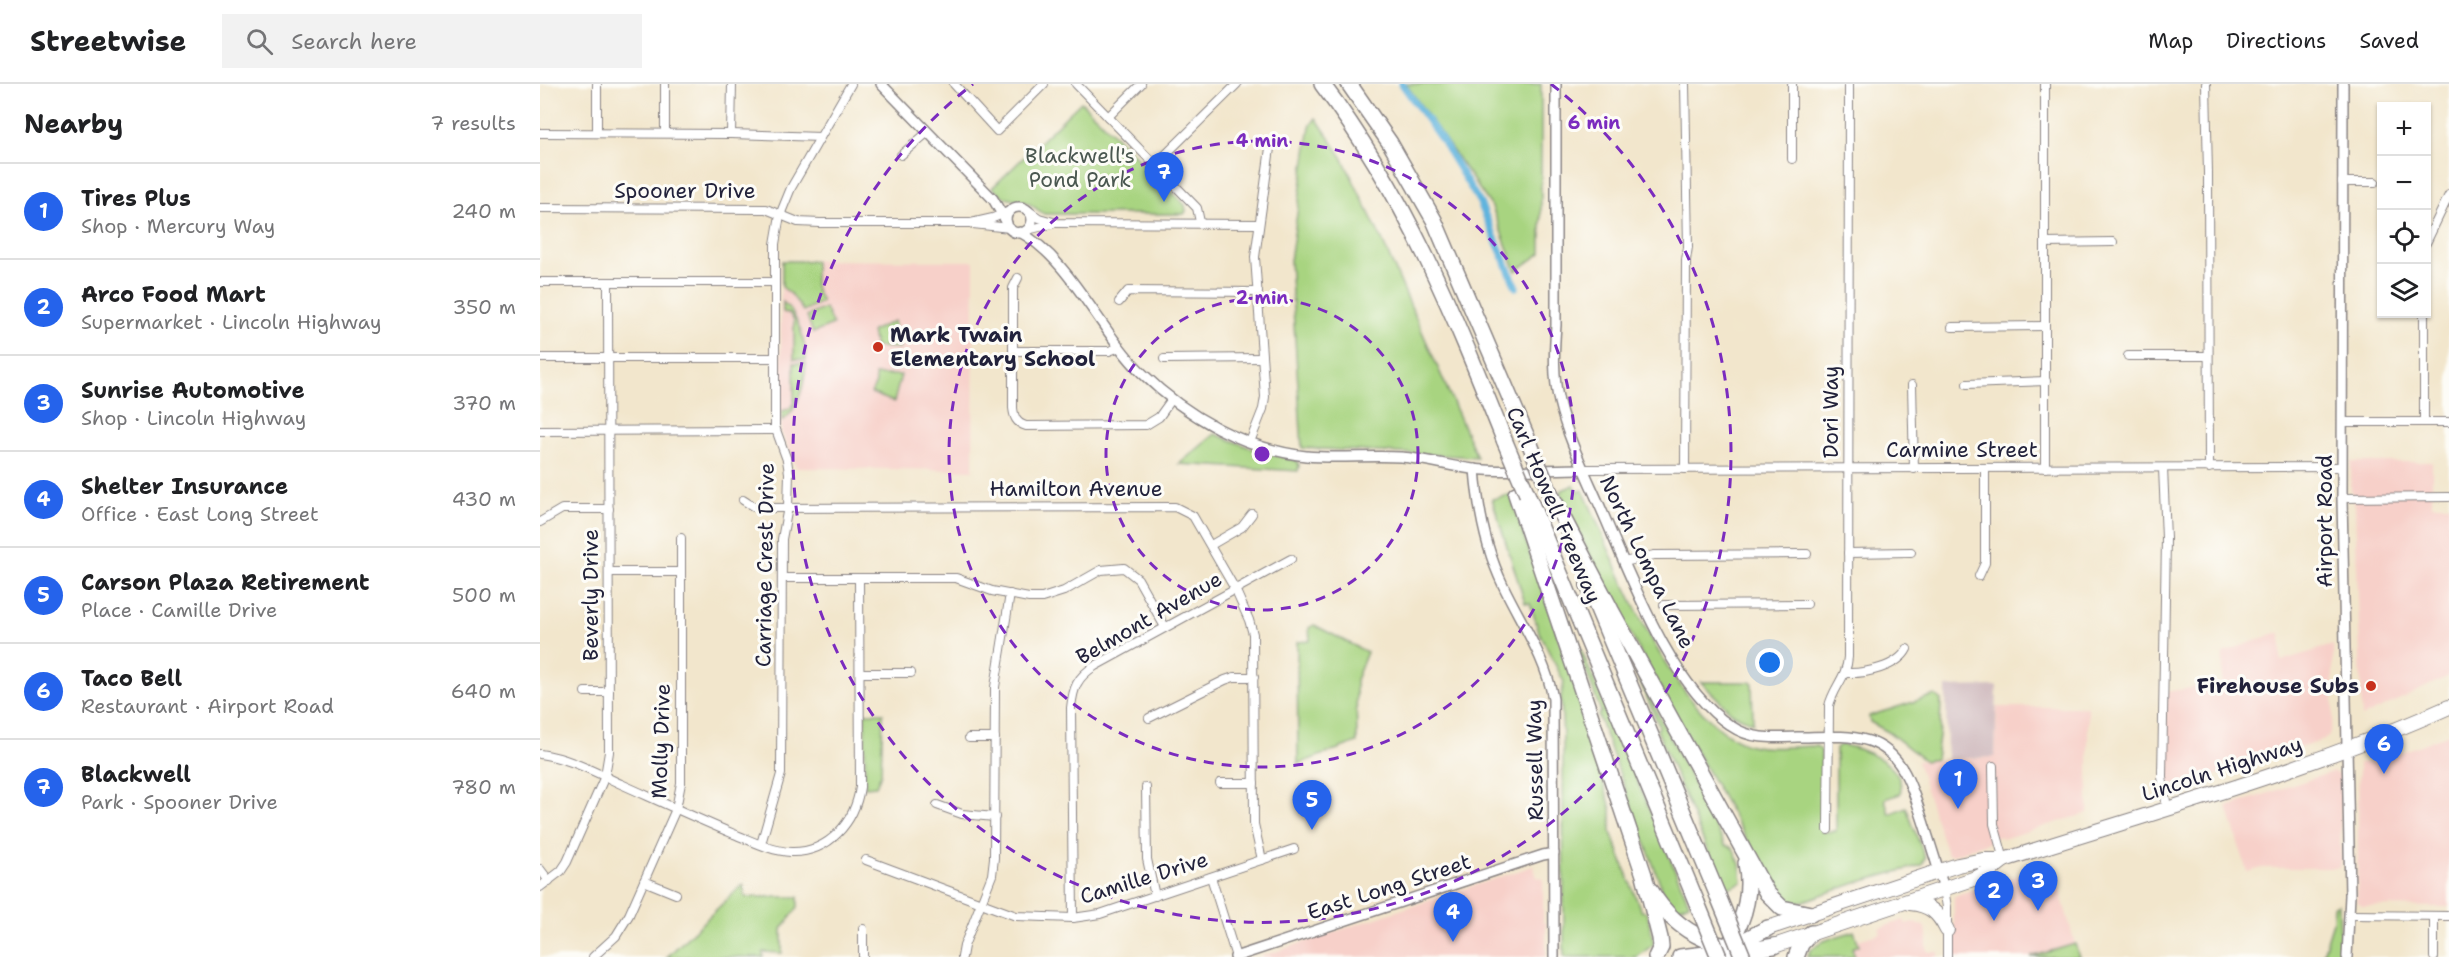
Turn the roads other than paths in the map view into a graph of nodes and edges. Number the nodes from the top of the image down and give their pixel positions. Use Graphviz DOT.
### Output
graph roads {
  1 [pos="597,84"];
  2 [pos="665,84"];
  3 [pos="732,84"];
  4 [pos="881,84"];
  5 [pos="954,84"];
  6 [pos="1044,84"];
  7 [pos="1076,84"];
  8 [pos="1141,84"];
  9 [pos="1237,84"];
  10 [pos="1322,84"];
  11 [pos="1349,84"];
  12 [pos="1556,84"];
  13 [pos="1685,84"];
  14 [pos="1792,84"];
  15 [pos="1849,84"];
  16 [pos="2045,84"];
  17 [pos="2206,84"];
  18 [pos="2343,84"];
  19 [pos="852,86"];
  20 [pos="1108,117"];
  21 [pos="928,132"];
  22 [pos="540,133"];
  23 [pos="597,133"];
  24 [pos="665,133"];
  25 [pos="732,134"];
  26 [pos="820,137"];
  27 [pos="1270,148"];
  28 [pos="901,155"];
  29 [pos="1792,159"];
  30 [pos="1155,165"];
  31 [pos="2342,182"];
  32 [pos="2375,182"];
  33 [pos="989,195"];
  34 [pos="2449,195"];
  35 [pos="540,208"];
  36 [pos="780,215"];
  37 [pos="1010,217"];
  38 [pos="1200,222"];
  39 [pos="971,223"];
  40 [pos="1057,223"];
  41 [pos="1028,224"];
  42 [pos="1258,224"];
  43 [pos="2431,234"];
  44 [pos="2113,242"];
  45 [pos="2045,243"];
  46 [pos="1043,249"];
  47 [pos="1018,278"];
  48 [pos="540,282"];
  49 [pos="775,282"];
  50 [pos="608,283"];
  51 [pos="1258,292"];
  52 [pos="1119,302"];
  53 [pos="2424,318"];
  54 [pos="2045,326"];
  55 [pos="1952,327"];
  56 [pos="1120,347"];
  57 [pos="1013,351"];
  58 [pos="2128,356"];
  59 [pos="2208,356"];
  60 [pos="540,358"];
  61 [pos="608,358"];
  62 [pos="774,358"];
  63 [pos="1164,358"];
  64 [pos="1262,358"];
  65 [pos="2046,381"];
  66 [pos="1967,384"];
  67 [pos="1912,385"];
  68 [pos="1172,399"];
  69 [pos="2342,422"];
  70 [pos="2424,422"];
  71 [pos="2449,422"];
  72 [pos="540,430"];
  73 [pos="776,430"];
  74 [pos="609,432"];
  75 [pos="1250,442"];
  76 [pos="2342,467"];
  77 [pos="1985,468"];
  78 [pos="2045,468"];
  79 [pos="2163,468"];
  80 [pos="2209,468"];
  81 [pos="1475,469"];
  82 [pos="1583,469"];
  83 [pos="1685,469"];
  84 [pos="1848,469"];
  85 [pos="1914,469"];
  86 [pos="1521,494"];
  87 [pos="1550,494"];
  88 [pos="2449,497"];
  89 [pos="2342,498"];
  90 [pos="743,500"];
  91 [pos="789,507"];
  92 [pos="609,509"];
  93 [pos="1252,514"];
  94 [pos="540,522"];
  95 [pos="681,537"];
  96 [pos="1210,545"];
  97 [pos="1911,552"];
  98 [pos="1848,553"];
  99 [pos="1807,554"];
  100 [pos="1291,559"];
  101 [pos="1624,562"];
  102 [pos="609,572"];
  103 [pos="681,572"];
  104 [pos="1979,576"];
  105 [pos="783,578"];
  106 [pos="859,578"];
  107 [pos="1235,589"];
  108 [pos="1010,594"];
  109 [pos="1808,604"];
  110 [pos="1664,605"];
  111 [pos="1166,627"];
  112 [pos="1907,649"];
  113 [pos="860,673"];
  114 [pos="911,673"];
  115 [pos="1846,673"];
  116 [pos="1254,677"];
  117 [pos="585,692"];
  118 [pos="609,692"];
  119 [pos="2449,707"];
  120 [pos="1149,718"];
  121 [pos="1828,737"];
  122 [pos="969,738"];
  123 [pos="995,738"];
  124 [pos="2347,749"];
  125 [pos="540,754"];
  126 [pos="1993,766"];
  127 [pos="605,777"];
  128 [pos="1220,783"];
  129 [pos="1254,783"];
  130 [pos="1146,787"];
  131 [pos="937,806"];
  132 [pos="2167,808"];
  133 [pos="676,809"];
  134 [pos="995,817"];
  135 [pos="1828,830"];
  136 [pos="1737,841"];
  137 [pos="761,844"];
  138 [pos="1294,849"];
  139 [pos="1554,853"];
  140 [pos="866,860"];
  141 [pos="1262,860"];
  142 [pos="2004,860"];
  143 [pos="540,869"];
  144 [pos="1939,871"];
  145 [pos="1644,875"];
  146 [pos="1210,877"];
  147 [pos="549,881"];
  148 [pos="644,881"];
  149 [pos="540,887"];
  150 [pos="1944,889"];
  151 [pos="676,894"];
  152 [pos="1155,896"];
  153 [pos="1904,902"];
  154 [pos="981,904"];
  155 [pos="1882,909"];
  156 [pos="1811,914"];
  157 [pos="2350,915"];
  158 [pos="2434,916"];
  159 [pos="2449,916"];
  160 [pos="1073,918"];
  161 [pos="1768,928"];
  162 [pos="863,929"];
  163 [pos="1947,930"];
  164 [pos="1811,933"];
  165 [pos="1774,946"];
  166 [pos="1729,955"];
  167 [pos="593,957"];
  168 [pos="863,957"];
  169 [pos="962,957"];
  170 [pos="1236,957"];
  171 [pos="1554,957"];
  172 [pos="1656,957"];
  173 [pos="1680,957"];
  174 [pos="1796,957"];
  175 [pos="1947,957"];
  176 [pos="2347,957"];
  177 [pos="2434,957"];
  1 -- 23 [label="street"];
  2 -- 24 [label="street"];
  3 -- 25 [label="street"];
  4 -- 21 [label="street"];
  5 -- 6 [label="street"];
  7 -- 20 [label="street"];
  8 -- 20 [label="street"];
  9 -- 30 [label="street"];
  10 -- 86 [label="highway, Carl Howell Freeway"];
  11 -- 87 [label="highway, Carl Howell Freeway, bridge"];
  12 -- 82 [label="street, North Lompa Lane"];
  13 -- 83 [label="street"];
  14 -- 29 [label="street"];
  15 -- 84 [label="street, Dori Way"];
  16 -- 45 [label="street"];
  17 -- 59 [label="street"];
  18 -- 31 [label="street, Airport Road"];
  19 -- 26 [label="street, Carriage Crest Drive"];
  20 -- 30 [label="street"];
  21 -- 28 [label="street"];
  21 -- 33 [label="street"];
  22 -- 23 [label="street"];
  23 -- 24 [label="street"];
  24 -- 25 [label="street"];
  25 -- 26 [label="street"];
  26 -- 36 [label="street, Carriage Crest Drive"];
  27 -- 42 [label="street"];
  30 -- 38 [label="street"];
  31 -- 32 [label="street"];
  31 -- 69 [label="street, Airport Road"];
  33 -- 37 [label="street"];
  33 -- 37 [label="street"];
  34 -- 43 [label="street"];
  35 -- 36 [label="street, Spooner Drive"];
  36 -- 39 [label="street, Spooner Drive"];
  36 -- 49 [label="street, Carriage Crest Drive"];
  37 -- 39 [label="street, Spooner Drive"];
  37 -- 39 [label="street, Spooner Drive"];
  37 -- 41 [label="street"];
  37 -- 41 [label="street"];
  38 -- 40 [label="street"];
  38 -- 42 [label="street"];
  40 -- 41 [label="street"];
  40 -- 41 [label="street"];
  41 -- 46 [label="street"];
  41 -- 46 [label="street"];
  42 -- 51 [label="street"];
  44 -- 45 [label="street"];
  45 -- 54 [label="street"];
  46 -- 56 [label="street"];
  47 -- 57 [label="street"];
  48 -- 50 [label="street"];
  49 -- 50 [label="street"];
  49 -- 62 [label="street, Carriage Crest Drive"];
  50 -- 61 [label="street, Beverly Drive"];
  51 -- 52 [label="street"];
  51 -- 64 [label="street"];
  53 -- 70 [label="street"];
  54 -- 55 [label="street"];
  54 -- 65 [label="street"];
  56 -- 57 [label="street"];
  56 -- 68 [label="street"];
  57 -- 68 [label="street"];
  58 -- 59 [label="street"];
  59 -- 80 [label="street"];
  60 -- 61 [label="street"];
  61 -- 62 [label="street"];
  61 -- 74 [label="street, Beverly Drive"];
  62 -- 73 [label="street, Carriage Crest Drive"];
  63 -- 64 [label="street"];
  64 -- 75 [label="street"];
  65 -- 66 [label="street"];
  65 -- 78 [label="street"];
  67 -- 85 [label="street"];
  68 -- 75 [label="street"];
  69 -- 70 [label="street"];
  69 -- 76 [label="street, Airport Road"];
  70 -- 71 [label="street"];
  72 -- 74 [label="street"];
  73 -- 74 [label="street"];
  73 -- 91 [label="street, Carriage Crest Drive"];
  74 -- 92 [label="street, Beverly Drive"];
  75 -- 81 [label="street"];
  76 -- 80 [label="street, Carmine Street"];
  76 -- 89 [label="street, Airport Road"];
  77 -- 78 [label="street, Carmine Street"];
  77 -- 85 [label="street, Carmine Street"];
  77 -- 104 [label="street"];
  78 -- 79 [label="street, Carmine Street"];
  79 -- 80 [label="street, Carmine Street"];
  79 -- 132 [label="street"];
  81 -- 82 [label="street"];
  81 -- 139 [label="street, Russell Way"];
  82 -- 83 [label="street, Carmine Street"];
  82 -- 101 [label="street, North Lompa Lane"];
  83 -- 84 [label="street, Carmine Street"];
  84 -- 85 [label="street, Carmine Street"];
  84 -- 98 [label="street, Dori Way"];
  86 -- 145 [label="highway"];
  86 -- 166 [label="highway, Carl Howell Freeway, bridge"];
  87 -- 136 [label="highway"];
  87 -- 166 [label="highway, Carl Howell Freeway, bridge"];
  88 -- 89 [label="street"];
  89 -- 124 [label="street, Airport Road"];
  90 -- 91 [label="street, Hamilton Avenue"];
  91 -- 96 [label="street, Hamilton Avenue"];
  91 -- 105 [label="street, Carriage Crest Drive"];
  92 -- 94 [label="street"];
  92 -- 102 [label="street, Beverly Drive"];
  93 -- 96 [label="street"];
  95 -- 103 [label="street, Molly Drive"];
  96 -- 107 [label="street, Hamilton Avenue"];
  97 -- 98 [label="street"];
  98 -- 115 [label="street, Dori Way"];
  99 -- 101 [label="street"];
  100 -- 107 [label="street, Belmont Avenue"];
  101 -- 121 [label="street, North Lompa Lane"];
  102 -- 103 [label="street"];
  102 -- 118 [label="street, Beverly Drive"];
  103 -- 133 [label="street, Molly Drive"];
  105 -- 106 [label="street"];
  105 -- 137 [label="street, Carriage Crest Drive"];
  106 -- 108 [label="street"];
  106 -- 113 [label="street"];
  107 -- 111 [label="street, Belmont Avenue"];
  107 -- 116 [label="street, Hamilton Avenue"];
  108 -- 111 [label="street"];
  108 -- 123 [label="street"];
  109 -- 110 [label="street"];
  111 -- 160 [label="street, Belmont Avenue"];
  112 -- 115 [label="street"];
  113 -- 114 [label="street"];
  113 -- 137 [label="street"];
  115 -- 121 [label="street, Dori Way"];
  116 -- 120 [label="street"];
  116 -- 129 [label="street, Hamilton Avenue"];
  117 -- 118 [label="street"];
  118 -- 127 [label="street, Beverly Drive"];
  119 -- 124 [label="highway, Lincoln Highway"];
  121 -- 135 [label="street, Dori Way"];
  121 -- 144 [label="street, North Lompa Lane"];
  122 -- 123 [label="street"];
  123 -- 134 [label="street"];
  124 -- 132 [label="highway, Lincoln Highway"];
  124 -- 157 [label="street, Airport Road"];
  125 -- 127 [label="street"];
  126 -- 142 [label="street"];
  127 -- 133 [label="street"];
  127 -- 147 [label="street, Beverly Drive"];
  128 -- 129 [label="street"];
  129 -- 141 [label="street, Hamilton Avenue"];
  130 -- 152 [label="street"];
  131 -- 134 [label="street"];
  132 -- 142 [label="highway, Lincoln Highway"];
  133 -- 137 [label="street"];
  133 -- 148 [label="street, Molly Drive"];
  134 -- 154 [label="street"];
  136 -- 156 [label="highway"];
  136 -- 166 [label="highway"];
  138 -- 141 [label="street, Camille Drive"];
  139 -- 170 [label="street, East Long Street"];
  139 -- 171 [label="street, Russell Way"];
  140 -- 154 [label="street, Camille Drive"];
  141 -- 146 [label="street, Camille Drive"];
  142 -- 144 [label="highway, Lincoln Highway"];
  142 -- 150 [label="highway, Lincoln Highway"];
  143 -- 147 [label="street"];
  144 -- 150 [label="street, North Lompa Lane"];
  144 -- 155 [label="highway"];
  144 -- 156 [label="highway, Lincoln Highway"];
  145 -- 166 [label="highway"];
  145 -- 172 [label="highway"];
  146 -- 152 [label="street, Camille Drive"];
  146 -- 170 [label="street"];
  147 -- 149 [label="street, Beverly Drive"];
  148 -- 151 [label="street"];
  148 -- 167 [label="street, Molly Drive"];
  150 -- 153 [label="highway, Lincoln Highway"];
  150 -- 163 [label="street"];
  152 -- 160 [label="street, Camille Drive"];
  153 -- 155 [label="highway, Lincoln Highway"];
  153 -- 163 [label="highway"];
  154 -- 160 [label="street, Camille Drive"];
  154 -- 169 [label="street"];
  155 -- 164 [label="highway, Lincoln Highway"];
  156 -- 161 [label="highway, Lincoln Highway"];
  157 -- 158 [label="street"];
  157 -- 176 [label="street, Airport Road"];
  158 -- 159 [label="street"];
  158 -- 177 [label="street"];
  161 -- 166 [label="highway"];
  162 -- 168 [label="street"];
  163 -- 175 [label="street"];
  164 -- 165 [label="highway, Lincoln Highway"];
  164 -- 174 [label="highway"];
  165 -- 166 [label="highway"];
  166 -- 173 [label="highway"];
}
